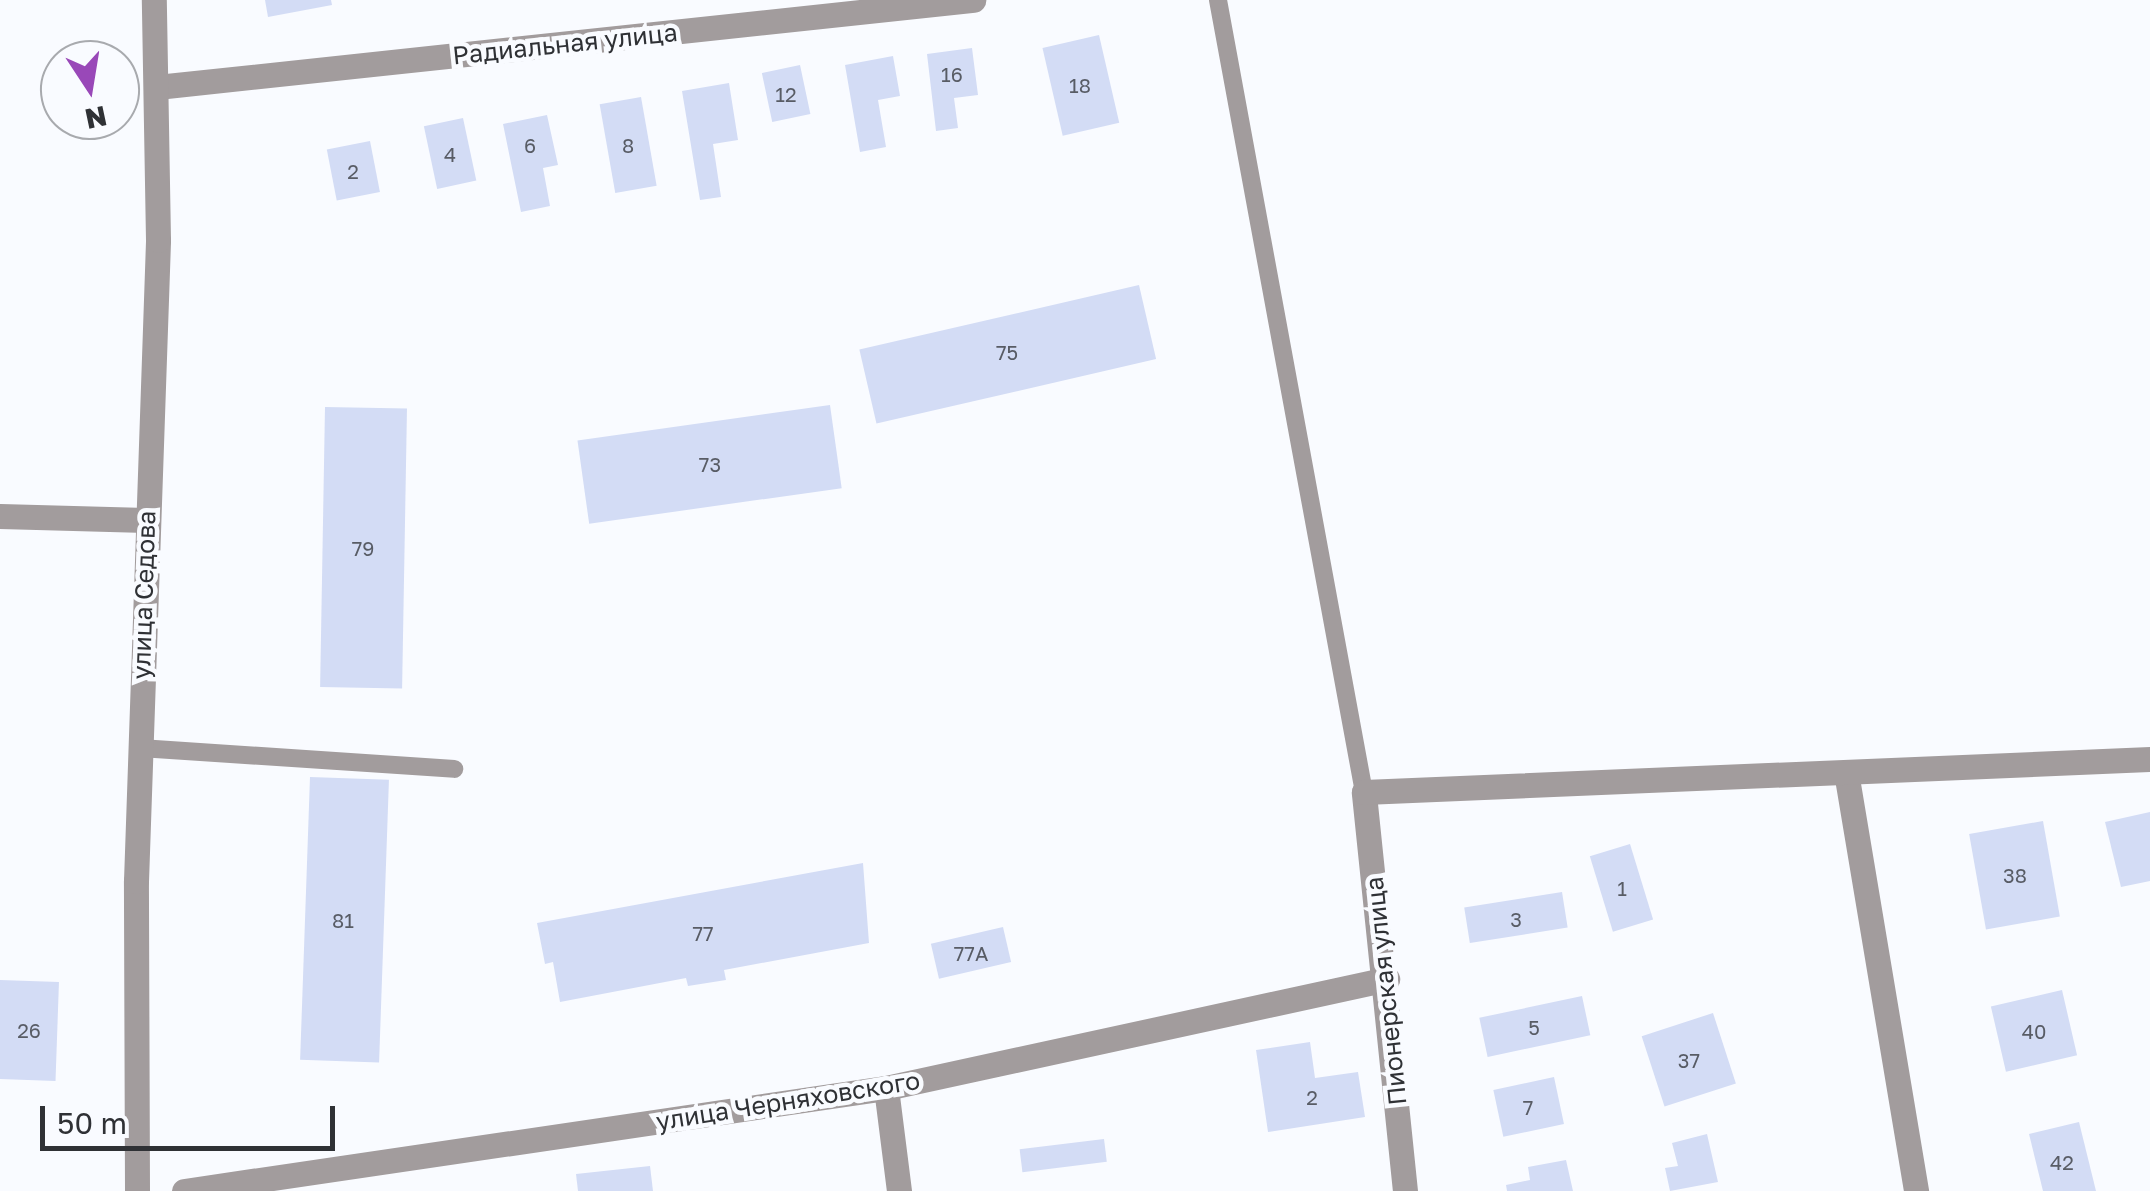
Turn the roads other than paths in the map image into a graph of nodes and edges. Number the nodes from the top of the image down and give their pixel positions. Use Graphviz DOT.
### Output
graph roads {
  1 [pos="154,0"];
  2 [pos="973,0"];
  3 [pos="1218,0"];
  4 [pos="157,87"];
  5 [pos="0,516"];
  6 [pos="146,520"];
  7 [pos="140,748"];
  8 [pos="2150,759"];
  9 [pos="454,769"];
  10 [pos="1846,772"];
  11 [pos="1364,792"];
  12 [pos="1386,979"];
  13 [pos="886,1088"];
  14 [pos="137,1191"];
  15 [pos="184,1191"];
  16 [pos="898,1191"];
  17 [pos="1405,1191"];
  18 [pos="1916,1191"];
  1 -- 4 [label="street, улица Седова"];
  2 -- 4 [label="street, Радиальная улица"];
  3 -- 11 [label="lane"];
  4 -- 6 [label="street, улица Седова"];
  5 -- 6 [label="street"];
  6 -- 7 [label="street, улица Седова"];
  7 -- 9 [label="lane"];
  7 -- 14 [label="street, улица Седова"];
  8 -- 10 [label="street"];
  10 -- 11 [label="street"];
  10 -- 18 [label="street"];
  11 -- 12 [label="street, Пионерская улица"];
  12 -- 13 [label="street, улица Черняховского"];
  12 -- 17 [label="street, Пионерская улица"];
  13 -- 15 [label="street, улица Черняховского"];
  13 -- 16 [label="street"];
}
